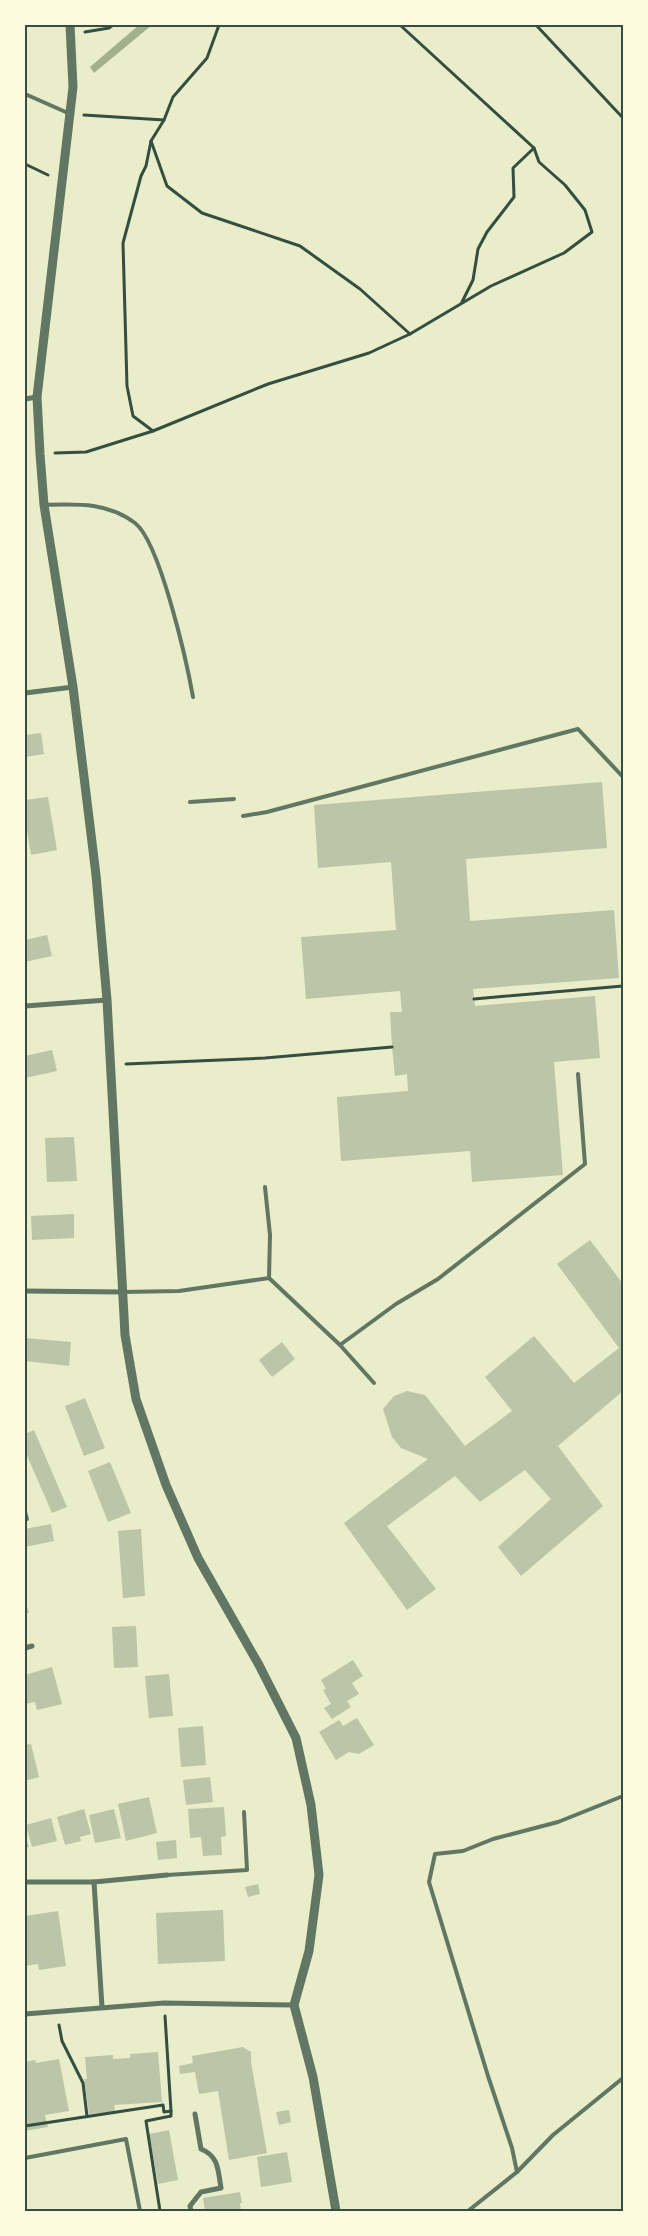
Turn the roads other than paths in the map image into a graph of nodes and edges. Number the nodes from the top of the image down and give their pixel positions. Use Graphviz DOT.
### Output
graph roads {
  1 [pos="71,29"];
  2 [pos="25,94"];
  3 [pos="70,114"];
  4 [pos="37,397"];
  5 [pos="25,399"];
  6 [pos="44,504"];
  7 [pos="74,687"];
  8 [pos="25,693"];
  9 [pos="193,697"];
  10 [pos="623,777"];
  11 [pos="234,799"];
  12 [pos="190,802"];
  13 [pos="243,816"];
  14 [pos="107,1000"];
  15 [pos="25,1006"];
  16 [pos="578,1074"];
  17 [pos="265,1187"];
  18 [pos="269,1278"];
  19 [pos="25,1291"];
  20 [pos="121,1292"];
  21 [pos="340,1345"];
  22 [pos="374,1383"];
  23 [pos="25,1512"];
  24 [pos="27,1519"];
  25 [pos="32,1646"];
  26 [pos="25,1648"];
  27 [pos="623,1796"];
  28 [pos="244,1812"];
  29 [pos="167,1875"];
  30 [pos="25,1882"];
  31 [pos="94,1882"];
  32 [pos="294,2005"];
  33 [pos="102,2007"];
  34 [pos="25,2014"];
  35 [pos="623,2078"];
  36 [pos="195,2114"];
  37 [pos="25,2158"];
  38 [pos="517,2172"];
  39 [pos="191,2209"];
  40 [pos="140,2211"];
  41 [pos="336,2211"];
  42 [pos="468,2211"];
  1 -- 3 [label="street"];
  2 -- 3 [label="lane"];
  3 -- 4 [label="street"];
  4 -- 5 [label="street"];
  4 -- 6 [label="street"];
  6 -- 7 [label="street"];
  6 -- 9 [label="lane"];
  7 -- 8 [label="street"];
  7 -- 14 [label="street"];
  10 -- 13 [label="lane"];
  11 -- 12 [label="lane"];
  14 -- 15 [label="street"];
  14 -- 20 [label="street"];
  16 -- 21 [label="lane"];
  17 -- 18 [label="lane"];
  18 -- 20 [label="lane"];
  18 -- 21 [label="lane"];
  19 -- 20 [label="street"];
  20 -- 32 [label="street"];
  21 -- 22 [label="lane"];
  23 -- 24 [label="lane"];
  25 -- 26 [label="street"];
  27 -- 38 [label="lane"];
  28 -- 29 [label="lane"];
  29 -- 31 [label="street"];
  30 -- 31 [label="street"];
  31 -- 33 [label="street"];
  32 -- 33 [label="street"];
  32 -- 41 [label="street"];
  33 -- 34 [label="street"];
  35 -- 38 [label="lane"];
  36 -- 39 [label="street"];
  37 -- 40 [label="lane"];
  38 -- 42 [label="lane"];
}
